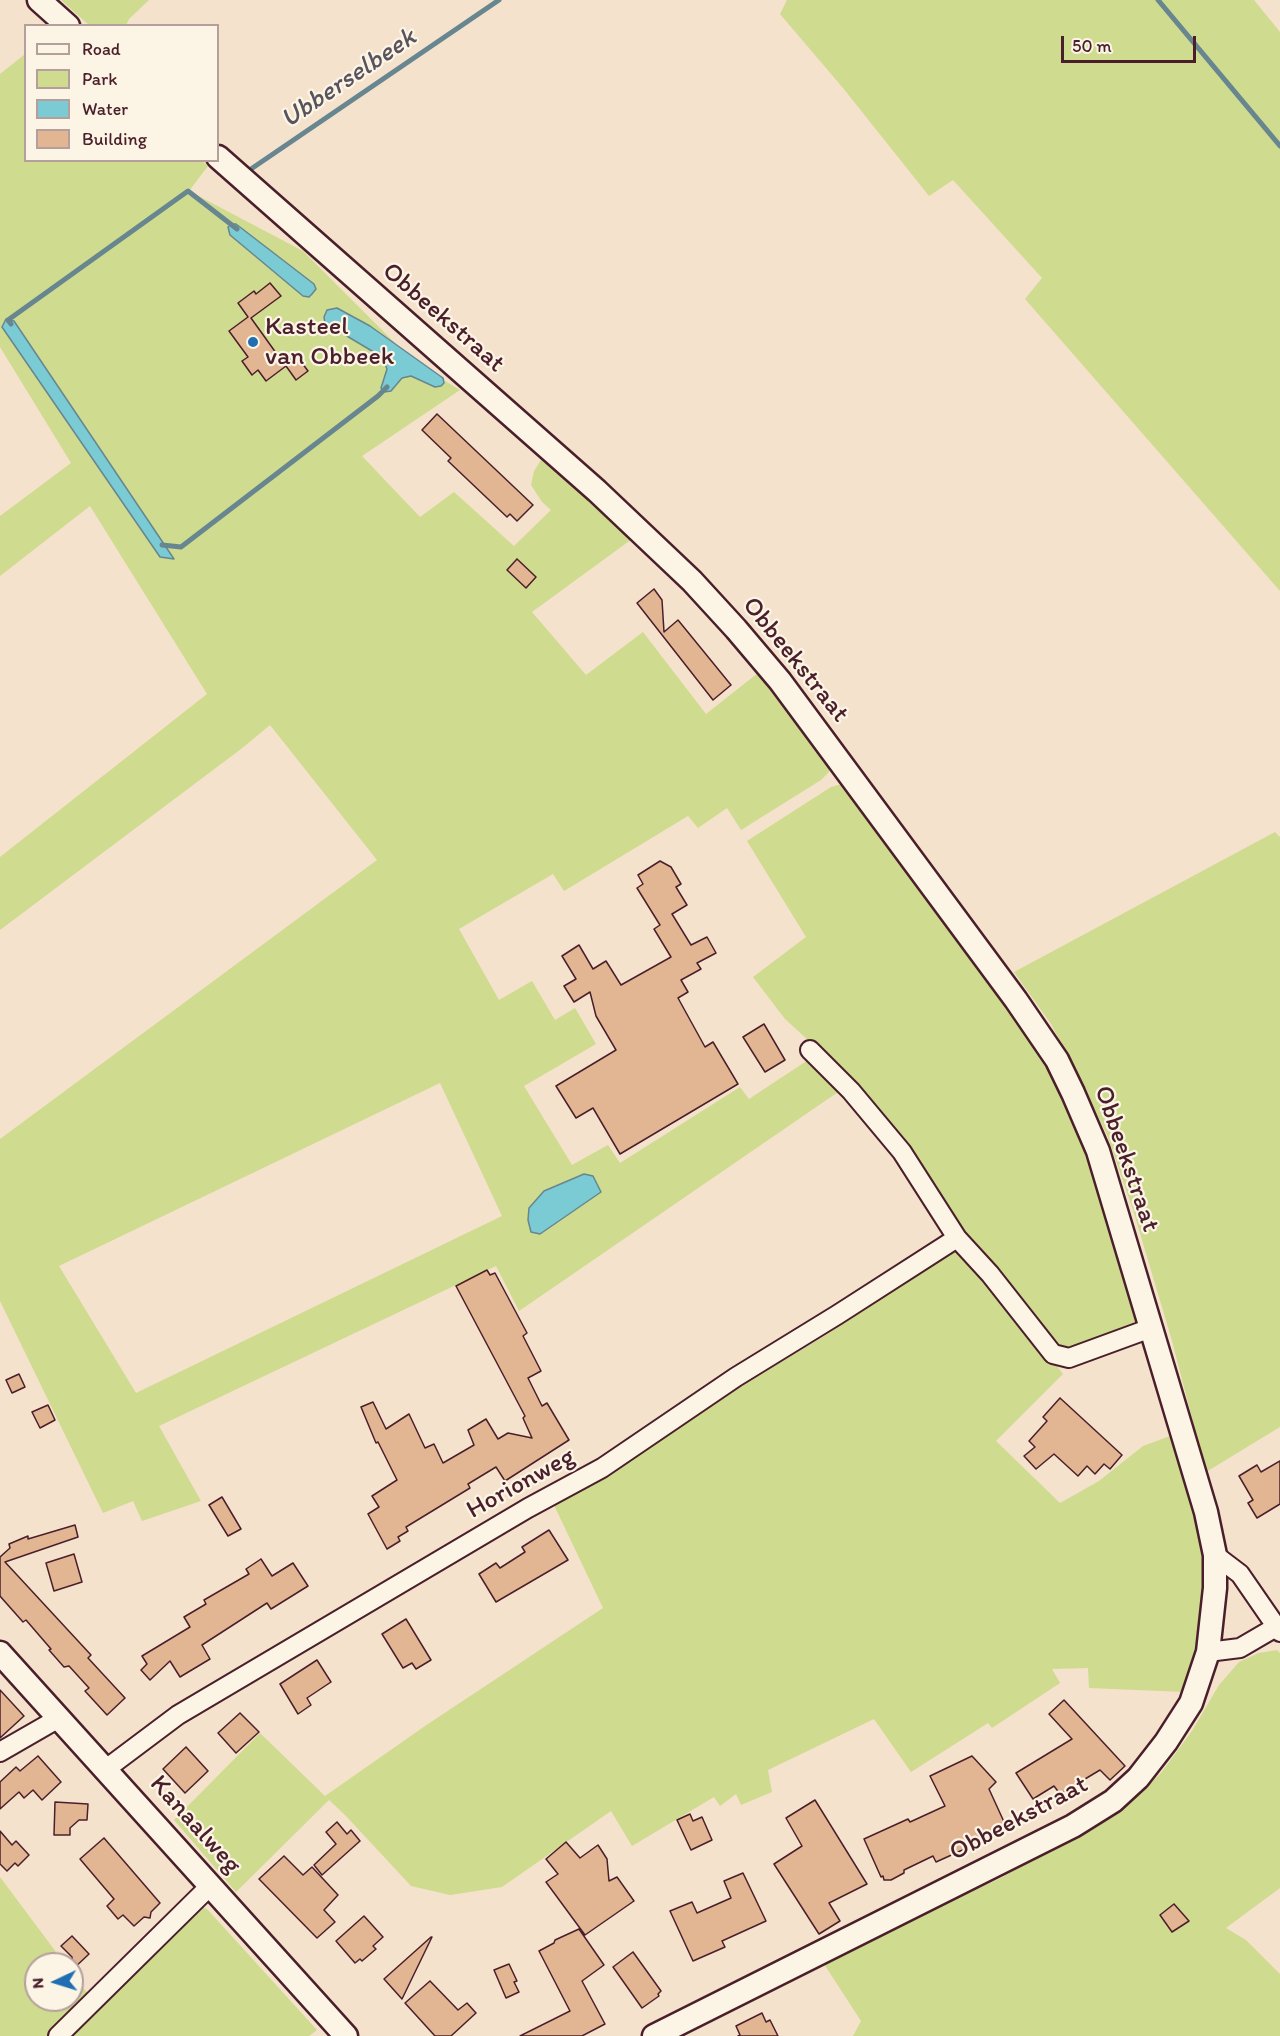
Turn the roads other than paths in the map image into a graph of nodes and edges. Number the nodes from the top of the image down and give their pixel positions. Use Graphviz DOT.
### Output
graph roads {
  1 [pos="39,0"];
  2 [pos="66,24"];
  3 [pos="219,159"];
  4 [pos="810,1050"];
  5 [pos="957,1238"];
  6 [pos="1151,1328"];
  7 [pos="1215,1554"];
  8 [pos="1278,1629"];
  9 [pos="1208,1652"];
  10 [pos="0,1653"];
  11 [pos="59,1718"];
  12 [pos="0,1752"];
  13 [pos="106,1769"];
  14 [pos="211,1885"];
  15 [pos="58,2036"];
  16 [pos="346,2036"];
  17 [pos="654,2036"];
  1 -- 2 [label="street"];
  3 -- 6 [label="street, Obbeekstraat"];
  4 -- 5 [label="street"];
  5 -- 6 [label="street"];
  5 -- 13 [label="street, Horionweg"];
  6 -- 7 [label="street, Obbeekstraat"];
  7 -- 8 [label="street"];
  7 -- 9 [label="street, Obbeekstraat"];
  8 -- 9 [label="street"];
  9 -- 17 [label="street, Obbeekstraat"];
  10 -- 11 [label="street, Kanaalweg"];
  11 -- 12 [label="street"];
  11 -- 13 [label="street, Kanaalweg"];
  13 -- 14 [label="street, Kanaalweg"];
  14 -- 15 [label="street"];
  14 -- 16 [label="street, Kanaalweg"];
}
